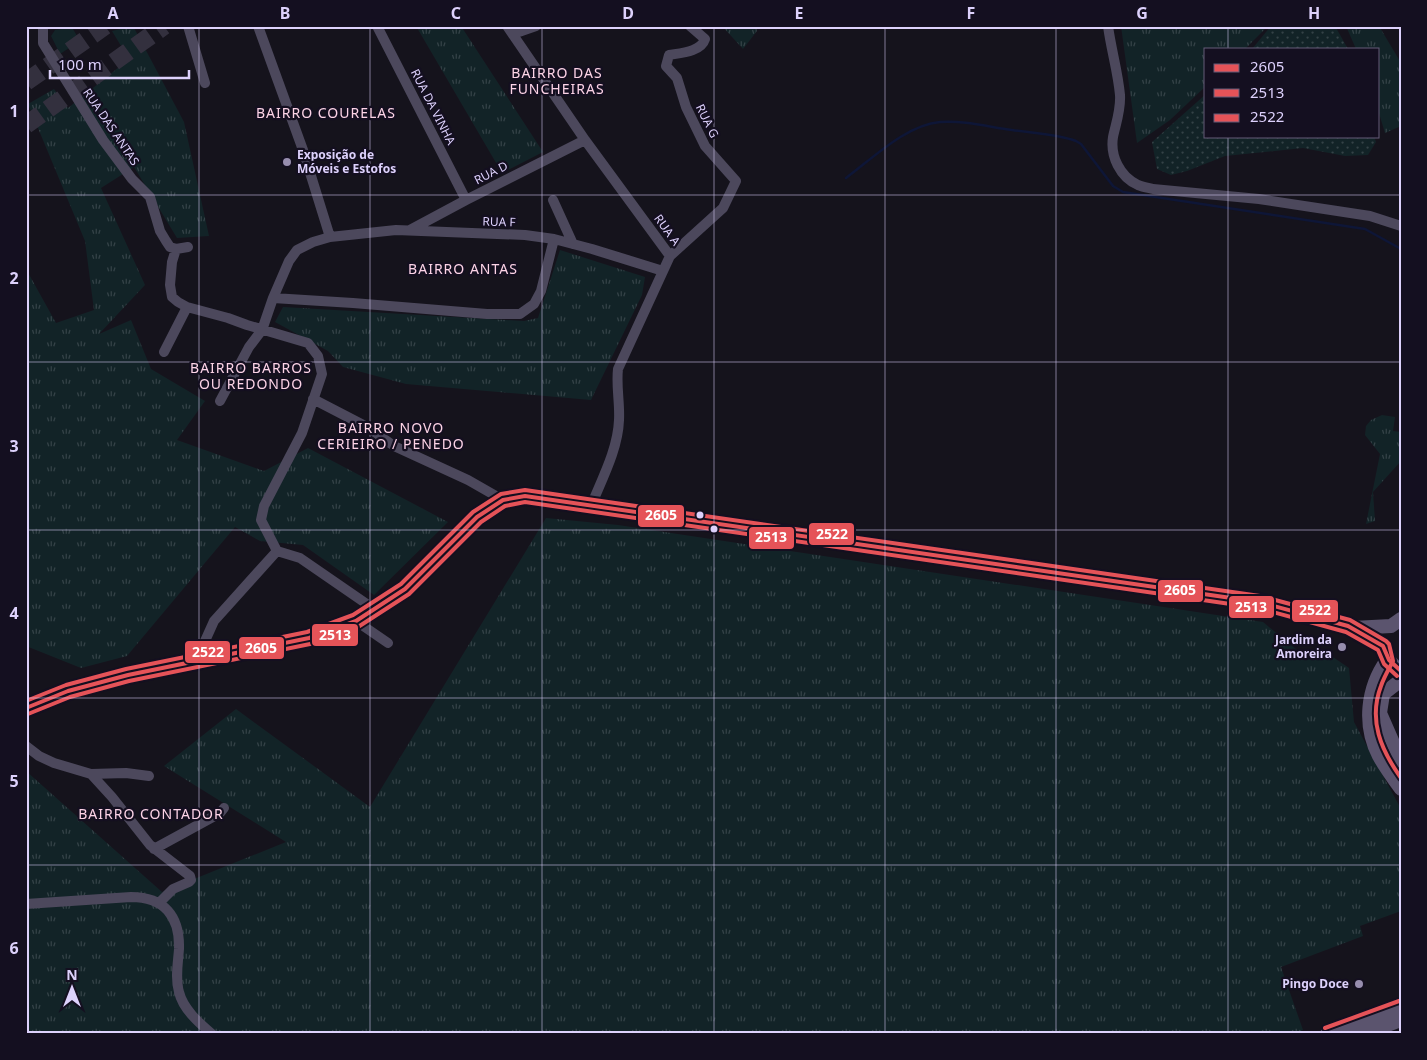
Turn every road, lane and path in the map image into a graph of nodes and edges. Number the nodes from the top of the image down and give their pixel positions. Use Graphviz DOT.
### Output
graph roads {
  1 [pos="43,26"];
  2 [pos="188,26"];
  3 [pos="258,26"];
  4 [pos="377,26"];
  5 [pos="536,26"];
  6 [pos="690,26"];
  7 [pos="1108,26"];
  8 [pos="510,30"];
  9 [pos="205,83"];
  10 [pos="585,140"];
  11 [pos="466,200"];
  12 [pos="553,200"];
  13 [pos="1401,226"];
  14 [pos="409,230"];
  15 [pos="330,237"];
  16 [pos="554,239"];
  17 [pos="573,244"];
  18 [pos="188,247"];
  19 [pos="176,249"];
  20 [pos="670,256"];
  21 [pos="663,272"];
  22 [pos="273,298"];
  23 [pos="187,307"];
  24 [pos="262,330"];
  25 [pos="164,352"];
  26 [pos="313,399"];
  27 [pos="220,401"];
  28 [pos="503,500"];
  29 [pos="591,506"];
  30 [pos="277,551"];
  31 [pos="374,609"];
  32 [pos="356,621"];
  33 [pos="1396,622"];
  34 [pos="1353,628"];
  35 [pos="388,643"];
  36 [pos="1383,646"];
  37 [pos="1387,660"];
  38 [pos="196,661"];
  39 [pos="1401,671"];
  40 [pos="1401,680"];
  41 [pos="26,708"];
  42 [pos="26,746"];
  43 [pos="1401,761"];
  44 [pos="91,774"];
  45 [pos="149,776"];
  46 [pos="1401,788"];
  47 [pos="224,808"];
  48 [pos="154,849"];
  49 [pos="159,903"];
  50 [pos="26,904"];
  51 [pos="1401,1007"];
  52 [pos="1401,1020"];
  53 [pos="212,1034"];
  54 [pos="1327,1034"];
  55 [pos="1363,1034"];
  1 -- 19 [label="street, RUA DAS ANTAS"];
  2 -- 9 [label="street"];
  3 -- 15 [label="street"];
  4 -- 11 [label="street, RUA DA VINHA"];
  5 -- 8 [label="street"];
  6 -- 20 [label="street, RUA G"];
  7 -- 13 [label="street"];
  8 -- 10 [label="street, RUA A"];
  10 -- 11 [label="street, RUA D"];
  10 -- 20 [label="street, RUA A"];
  11 -- 14 [label="street, RUA D"];
  12 -- 17 [label="street"];
  14 -- 15 [label="street, RUA F"];
  14 -- 16 [label="street, RUA F"];
  15 -- 22 [label="street, RUA F"];
  16 -- 17 [label="street, RUA F"];
  16 -- 22 [label="street"];
  17 -- 21 [label="street, RUA F"];
  18 -- 19 [label="street"];
  19 -- 23 [label="street"];
  20 -- 21 [label="street, RUA A"];
  21 -- 29 [label="street, RUA A"];
  22 -- 24 [label="street, RUA F"];
  23 -- 24 [label="street"];
  23 -- 25 [label="street"];
  24 -- 26 [label="street"];
  24 -- 27 [label="street, RUA F"];
  26 -- 28 [label="street"];
  26 -- 30 [label="street"];
  28 -- 29 [label="main road"];
  28 -- 31 [label="main road"];
  29 -- 34 [label="main road"];
  30 -- 31 [label="street"];
  30 -- 38 [label="street"];
  31 -- 32 [label="main road"];
  32 -- 35 [label="street"];
  32 -- 38 [label="main road"];
  33 -- 34 [label="main road"];
  33 -- 36 [label="main road"];
  34 -- 36 [label="main road"];
  36 -- 37 [label="main road"];
  37 -- 39 [label="main road"];
  37 -- 46 [label="main road"];
  38 -- 41 [label="main road"];
  40 -- 43 [label="main road"];
  42 -- 44 [label="street"];
  44 -- 45 [label="street"];
  44 -- 48 [label="street"];
  47 -- 48 [label="street"];
  48 -- 49 [label="street"];
  49 -- 50 [label="street"];
  49 -- 53 [label="street"];
  51 -- 54 [label="main road"];
  52 -- 55 [label="main road"];
}
